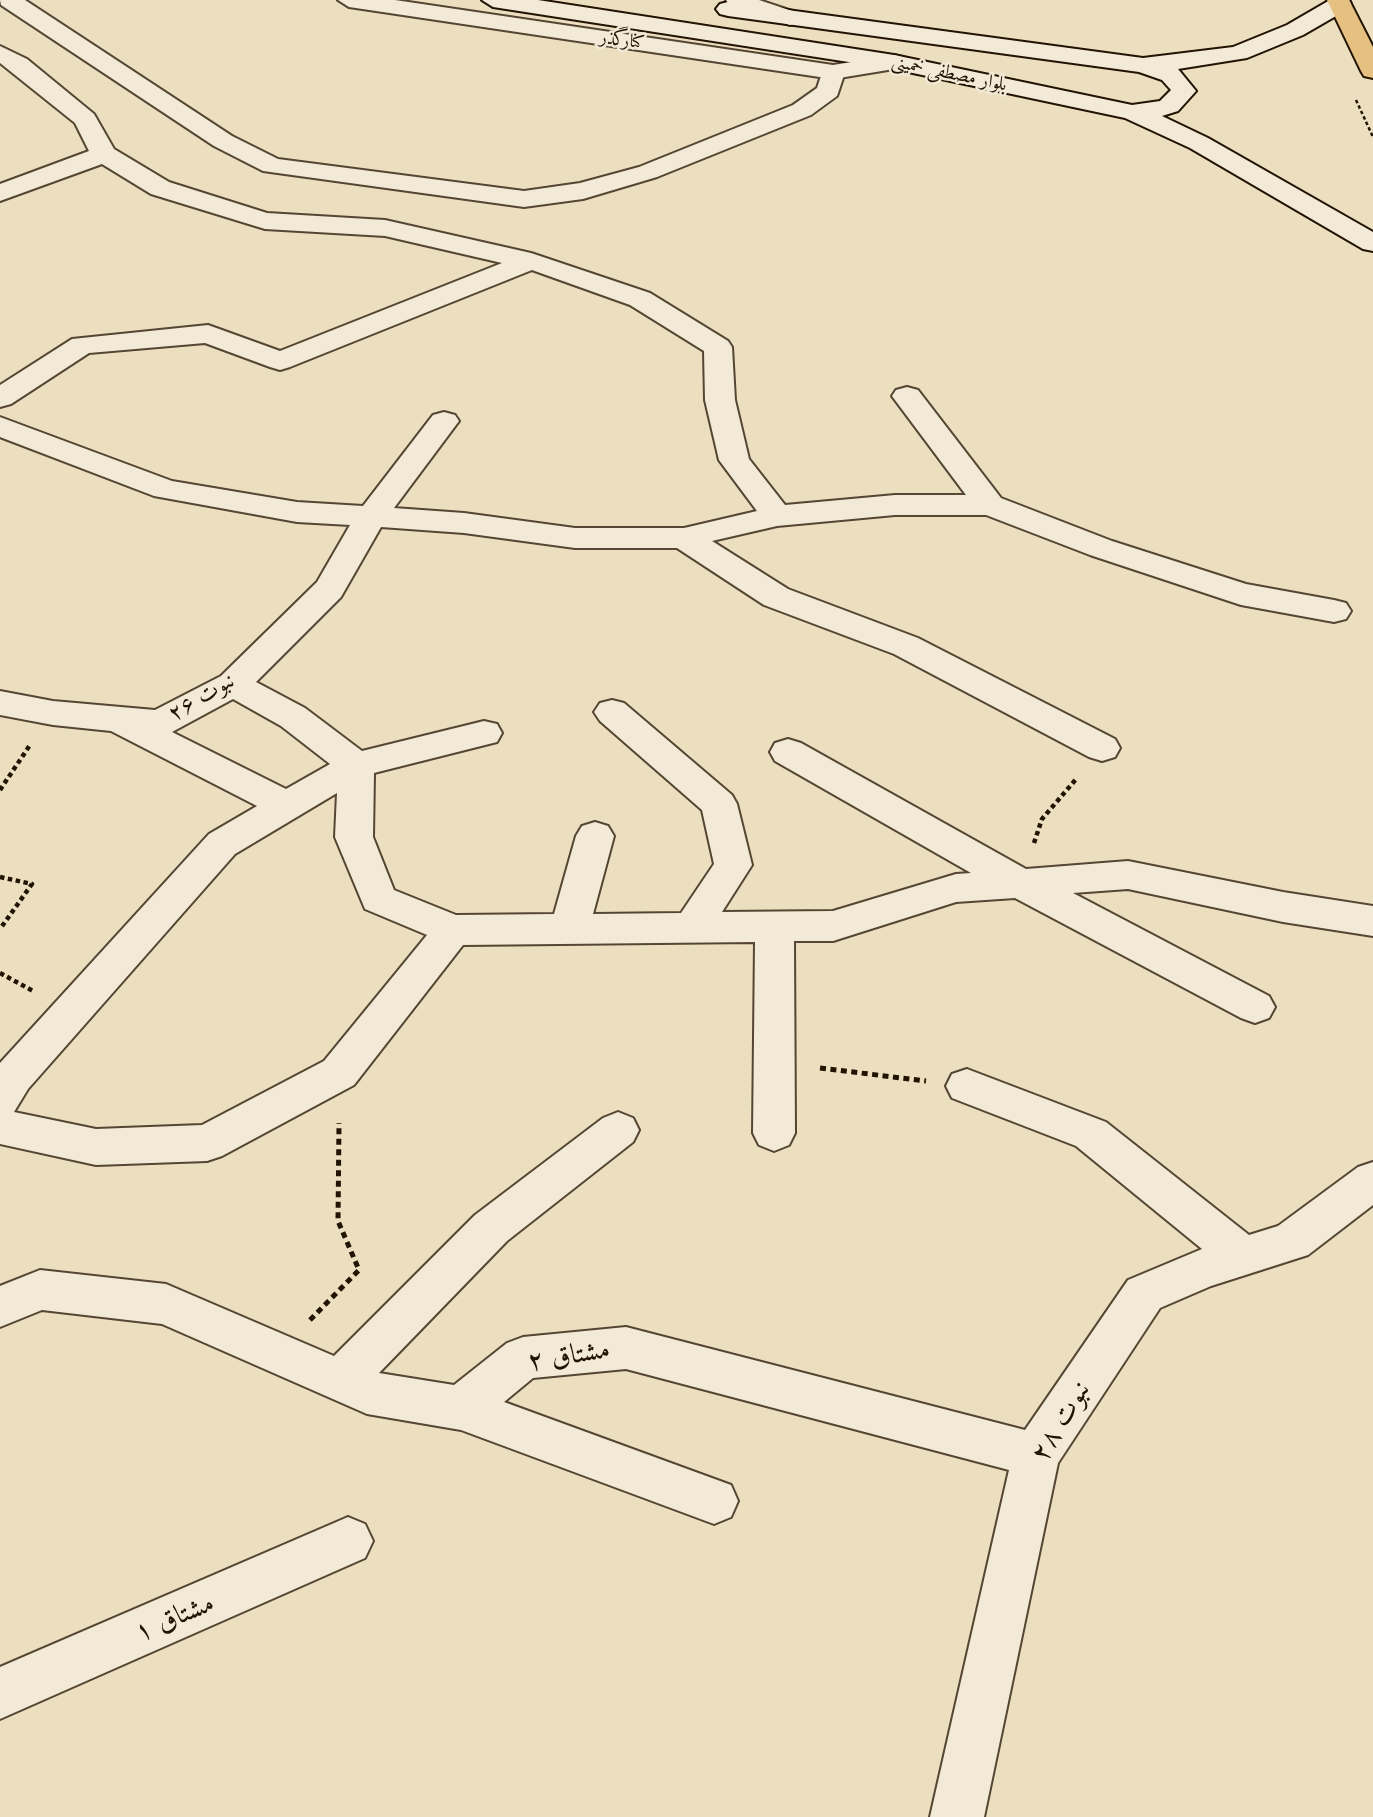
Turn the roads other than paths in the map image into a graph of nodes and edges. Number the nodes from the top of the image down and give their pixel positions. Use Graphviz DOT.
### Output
graph roads {
  1 [pos="9,0"];
  2 [pos="348,0"];
  3 [pos="493,0"];
  4 [pos="737,0"];
  5 [pos="1339,2"];
  6 [pos="700,5"];
  7 [pos="790,18"];
  8 [pos="0,53"];
  9 [pos="894,62"];
  10 [pos="1143,65"];
  11 [pos="1373,71"];
  12 [pos="833,72"];
  13 [pos="1132,112"];
  14 [pos="104,155"];
  15 [pos="0,193"];
  16 [pos="1373,243"];
  17 [pos="531,261"];
  18 [pos="907,396"];
  19 [pos="0,398"];
  20 [pos="444,421"];
  21 [pos="0,426"];
  22 [pos="990,505"];
  23 [pos="372,516"];
  24 [pos="777,516"];
  25 [pos="684,538"];
  26 [pos="1334,611"];
  27 [pos="233,684"];
  28 [pos="0,703"];
  29 [pos="612,712"];
  30 [pos="116,719"];
  31 [pos="484,733"];
  32 [pos="1102,748"];
  33 [pos="788,752"];
  34 [pos="356,765"];
  35 [pos="288,806"];
  36 [pos="595,836"];
  37 [pos="1020,883"];
  38 [pos="1373,921"];
  39 [pos="775,927"];
  40 [pos="691,929"];
  41 [pos="453,930"];
  42 [pos="569,930"];
  43 [pos="1255,1007"];
  44 [pos="967,1086"];
  45 [pos="0,1100"];
  46 [pos="0,1127"];
  47 [pos="618,1130"];
  48 [pos="774,1133"];
  49 [pos="1373,1180"];
  50 [pos="1243,1256"];
  51 [pos="0,1307"];
  52 [pos="341,1381"];
  53 [pos="461,1408"];
  54 [pos="1036,1455"];
  55 [pos="714,1501"];
  56 [pos="348,1541"];
  57 [pos="0,1693"];
  58 [pos="957,1817"];
  1 -- 12 [label="street"];
  2 -- 12 [label="street, کنارگذر"];
  3 -- 9 [label="street, بلوار مصطفی خمینی"];
  4 -- 7 [label="street"];
  5 -- 10 [label="street, بلوار مصطفی خمینی"];
  5 -- 11 [label="main road"];
  6 -- 7 [label="street, بلوار مصطفی خمینی"];
  7 -- 10 [label="street, بلوار مصطفی خمینی"];
  8 -- 14 [label="street"];
  9 -- 12 [label="street, کنارگذر"];
  9 -- 13 [label="street, بلوار مصطفی خمینی"];
  10 -- 13 [label="street"];
  13 -- 16 [label="street, بلوار مصطفی خمینی"];
  14 -- 15 [label="street"];
  14 -- 17 [label="street"];
  17 -- 19 [label="street"];
  17 -- 24 [label="street"];
  18 -- 22 [label="street"];
  20 -- 23 [label="street, نبوت ۲۶"];
  21 -- 23 [label="street"];
  22 -- 24 [label="street"];
  22 -- 26 [label="street"];
  23 -- 25 [label="street"];
  23 -- 27 [label="street, نبوت ۲۶"];
  24 -- 25 [label="street"];
  25 -- 32 [label="street"];
  27 -- 30 [label="street, نبوت ۲۶"];
  27 -- 34 [label="street"];
  28 -- 30 [label="street, نبوت ۲۶"];
  29 -- 40 [label="street"];
  30 -- 35 [label="street"];
  31 -- 34 [label="street"];
  33 -- 37 [label="street"];
  34 -- 35 [label="street"];
  34 -- 41 [label="street"];
  35 -- 45 [label="street"];
  36 -- 42 [label="street"];
  37 -- 38 [label="street"];
  37 -- 39 [label="street"];
  37 -- 43 [label="street"];
  39 -- 40 [label="street"];
  39 -- 48 [label="street"];
  40 -- 42 [label="street"];
  41 -- 42 [label="street"];
  41 -- 46 [label="street"];
  44 -- 50 [label="street"];
  47 -- 52 [label="street"];
  49 -- 50 [label="street, نبوت ۲۸"];
  50 -- 54 [label="street, نبوت ۲۸"];
  51 -- 52 [label="street"];
  52 -- 53 [label="street"];
  53 -- 54 [label="street, مشتاق ۲"];
  53 -- 55 [label="street"];
  54 -- 58 [label="street, نبوت ۲۸"];
  56 -- 57 [label="street, مشتاق ۱"];
}
